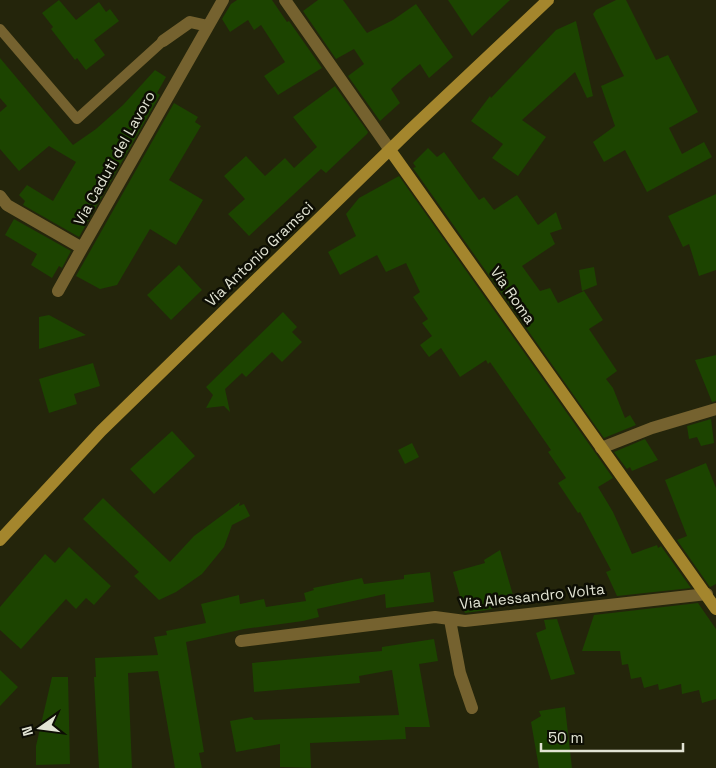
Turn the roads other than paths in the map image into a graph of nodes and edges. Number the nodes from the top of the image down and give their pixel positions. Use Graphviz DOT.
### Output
graph roads {
  1 [pos="223,0"];
  2 [pos="285,0"];
  3 [pos="548,0"];
  4 [pos="208,26"];
  5 [pos="0,29"];
  6 [pos="163,41"];
  7 [pos="390,150"];
  8 [pos="0,196"];
  9 [pos="82,248"];
  10 [pos="58,291"];
  11 [pos="716,409"];
  12 [pos="601,448"];
  13 [pos="2,536"];
  14 [pos="706,594"];
  15 [pos="716,609"];
  16 [pos="450,620"];
  17 [pos="241,641"];
  18 [pos="472,708"];
  1 -- 4 [label="street, Via Caduti del Lavoro"];
  2 -- 7 [label="street, Via Roma"];
  3 -- 7 [label="main road, Via Antonio Gramsci"];
  4 -- 6 [label="street"];
  4 -- 9 [label="street, Via Caduti del Lavoro"];
  5 -- 6 [label="lane"];
  7 -- 12 [label="main road, Via Roma"];
  7 -- 13 [label="main road, Via Antonio Gramsci"];
  8 -- 9 [label="street, Via Caduti del Lavoro"];
  9 -- 10 [label="street"];
  11 -- 12 [label="street"];
  12 -- 14 [label="main road, Via Roma"];
  14 -- 15 [label="main road, Via Roma"];
  14 -- 16 [label="street, Via Alessandro Volta"];
  16 -- 17 [label="street, Via Alessandro Volta"];
  16 -- 18 [label="street"];
}
